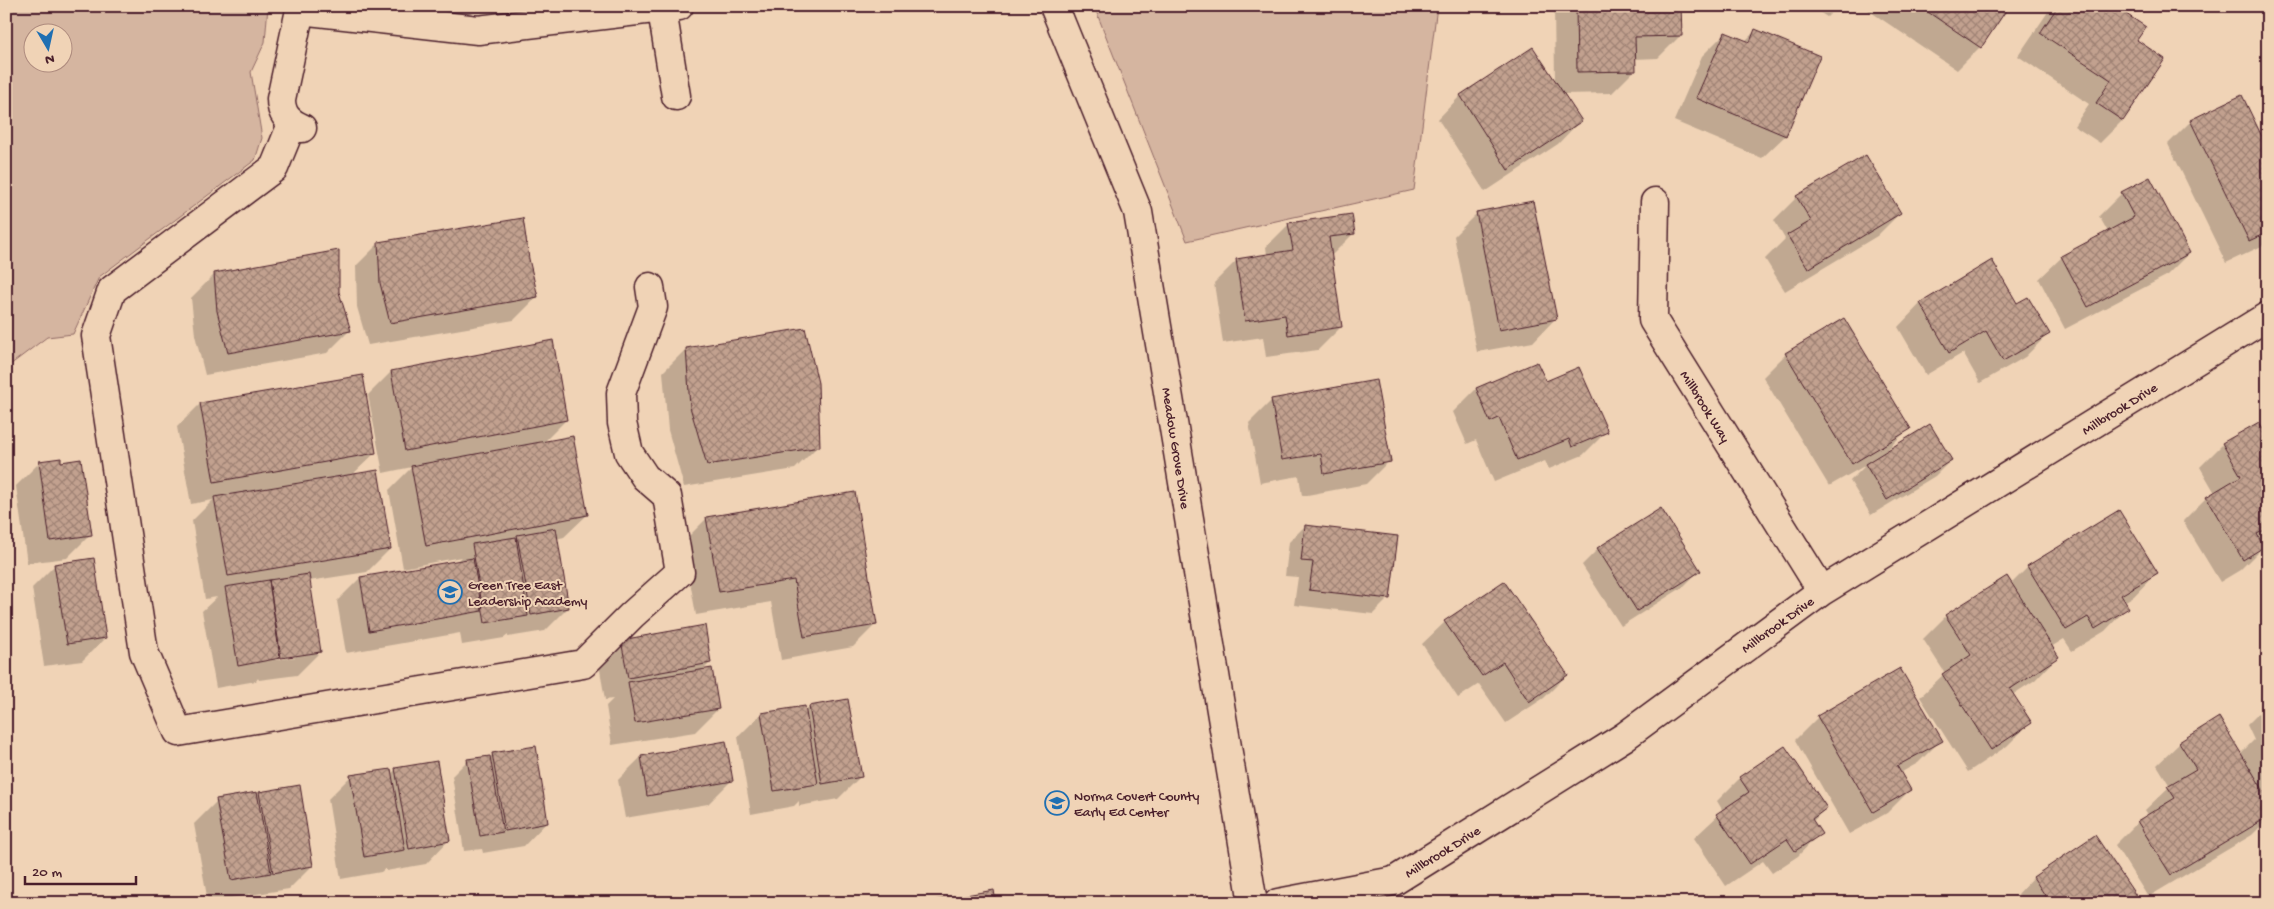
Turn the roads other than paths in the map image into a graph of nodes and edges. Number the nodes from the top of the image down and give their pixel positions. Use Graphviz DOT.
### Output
graph roads {
  1 [pos="1054,6"];
  2 [pos="671,8"];
  3 [pos="676,96"];
  4 [pos="1655,202"];
  5 [pos="651,297"];
  6 [pos="2268,316"];
  7 [pos="1822,591"];
  8 [pos="1253,903"];
  9 [pos="1278,903"];
  1 -- 8 [label="street, Meadow Grove Drive"];
  2 -- 3 [label="street"];
  2 -- 5 [label="street"];
  4 -- 7 [label="street, Millbrook Way"];
  6 -- 7 [label="street, Millbrook Drive"];
  7 -- 9 [label="street, Millbrook Drive"];
}
